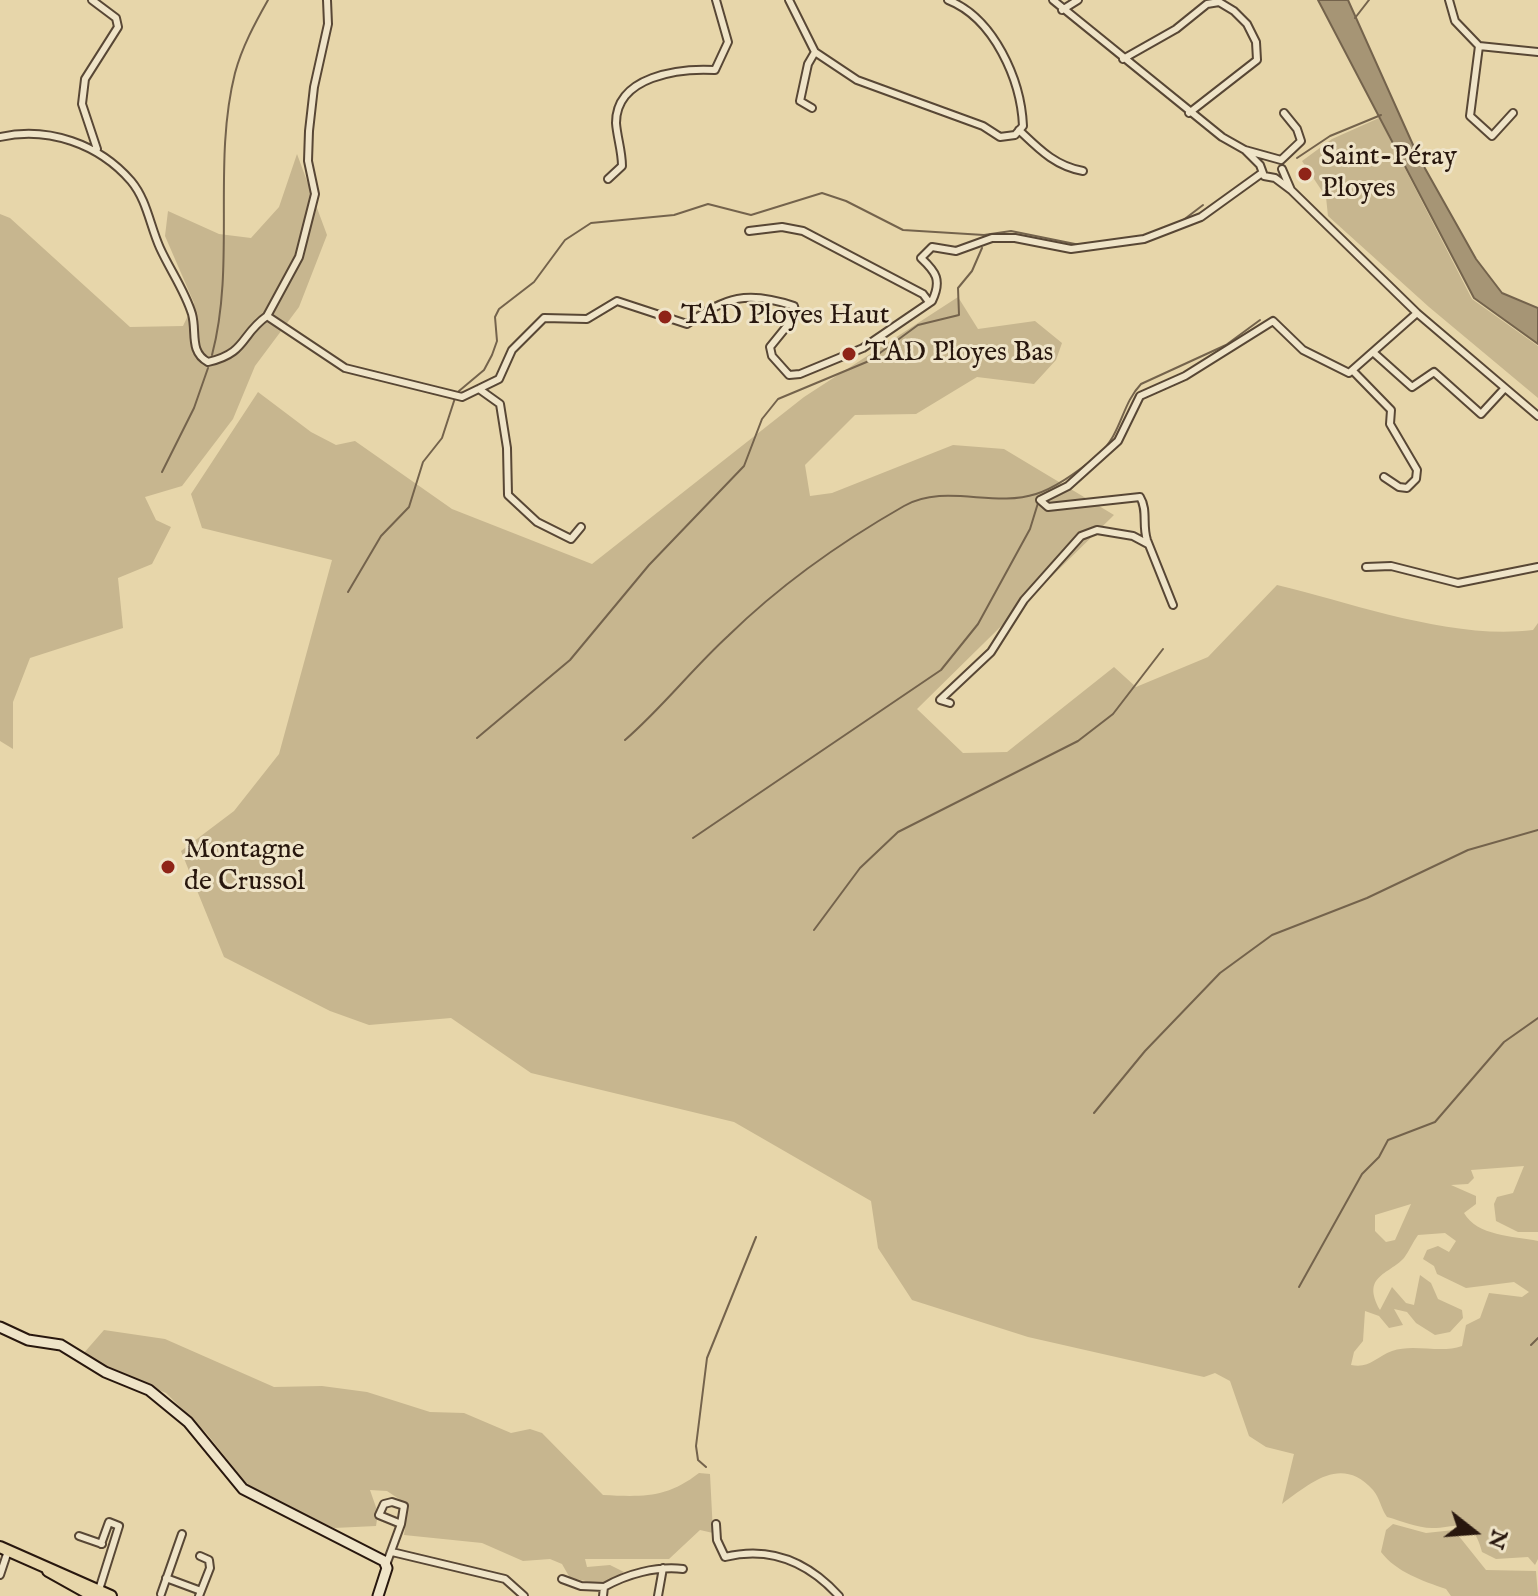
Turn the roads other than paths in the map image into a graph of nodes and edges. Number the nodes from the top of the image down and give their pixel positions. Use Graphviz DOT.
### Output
graph roads {
  1 [pos="92,0"];
  2 [pos="327,0"];
  3 [pos="716,0"];
  4 [pos="789,0"];
  5 [pos="948,0"];
  6 [pos="1053,0"];
  7 [pos="1078,0"];
  8 [pos="1449,0"];
  9 [pos="1062,10"];
  10 [pos="1479,46"];
  11 [pos="815,52"];
  12 [pos="1538,52"];
  13 [pos="1123,59"];
  14 [pos="812,108"];
  15 [pos="1189,113"];
  16 [pos="1284,113"];
  17 [pos="1513,113"];
  18 [pos="1019,130"];
  19 [pos="0,137"];
  20 [pos="97,149"];
  21 [pos="1245,150"];
  22 [pos="1267,156"];
  23 [pos="1281,160"];
  24 [pos="1261,169"];
  25 [pos="1282,169"];
  26 [pos="1083,171"];
  27 [pos="1275,178"];
  28 [pos="608,179"];
  29 [pos="1291,190"];
  30 [pos="749,231"];
  31 [pos="929,302"];
  32 [pos="1417,313"];
  33 [pos="267,316"];
  34 [pos="1374,353"];
  35 [pos="1354,372"];
  36 [pos="479,389"];
  37 [pos="1504,389"];
  38 [pos="1538,416"];
  39 [pos="1384,477"];
  40 [pos="581,527"];
  41 [pos="1151,546"];
  42 [pos="1366,567"];
  43 [pos="1538,567"];
  44 [pos="1173,605"];
  45 [pos="950,703"];
  46 [pos="0,1327"];
  47 [pos="401,1524"];
  48 [pos="716,1524"];
  49 [pos="182,1534"];
  50 [pos="79,1536"];
  51 [pos="101,1544"];
  52 [pos="113,1547"];
  53 [pos="4,1549"];
  54 [pos="392,1552"];
  55 [pos="200,1556"];
  56 [pos="386,1565"];
  57 [pos="663,1568"];
  58 [pos="683,1569"];
  59 [pos="0,1575"];
  60 [pos="166,1578"];
  61 [pos="562,1579"];
  62 [pos="581,1586"];
  63 [pos="604,1587"];
  64 [pos="96,1594"];
  65 [pos="161,1594"];
  66 [pos="200,1594"];
  67 [pos="111,1596"];
  68 [pos="378,1596"];
  69 [pos="524,1596"];
  70 [pos="580,1596"];
  71 [pos="603,1596"];
  72 [pos="658,1596"];
  73 [pos="839,1596"];
  1 -- 20 [label="street"];
  2 -- 33 [label="street"];
  3 -- 28 [label="street"];
  4 -- 11 [label="street"];
  5 -- 18 [label="street"];
  6 -- 9 [label="street"];
  7 -- 9 [label="street"];
  8 -- 10 [label="street"];
  9 -- 13 [label="street"];
  10 -- 12 [label="street"];
  10 -- 17 [label="street"];
  11 -- 14 [label="street"];
  11 -- 18 [label="street"];
  13 -- 15 [label="street"];
  13 -- 15 [label="street"];
  15 -- 21 [label="street"];
  16 -- 23 [label="street"];
  18 -- 26 [label="street"];
  19 -- 20 [label="street"];
  20 -- 33 [label="street"];
  21 -- 22 [label="street"];
  21 -- 24 [label="street"];
  22 -- 23 [label="street"];
  22 -- 24 [label="street"];
  23 -- 25 [label="street"];
  24 -- 27 [label="street"];
  24 -- 31 [label="street"];
  25 -- 27 [label="street"];
  25 -- 29 [label="street"];
  27 -- 29 [label="street"];
  29 -- 32 [label="street"];
  30 -- 31 [label="street"];
  31 -- 36 [label="street"];
  32 -- 34 [label="street"];
  32 -- 37 [label="street"];
  33 -- 36 [label="street"];
  34 -- 35 [label="street"];
  34 -- 37 [label="street"];
  35 -- 39 [label="street"];
  35 -- 41 [label="street"];
  36 -- 40 [label="street"];
  37 -- 38 [label="street"];
  41 -- 44 [label="street"];
  41 -- 45 [label="street"];
  42 -- 43 [label="street"];
  46 -- 56 [label="street"];
  47 -- 47 [label="street"];
  47 -- 54 [label="street"];
  48 -- 73 [label="street"];
  49 -- 60 [label="street"];
  50 -- 51 [label="street"];
  51 -- 52 [label="street"];
  51 -- 52 [label="street"];
  52 -- 64 [label="street"];
  53 -- 59 [label="street"];
  53 -- 64 [label="main road"];
  54 -- 56 [label="street"];
  54 -- 69 [label="street"];
  55 -- 66 [label="street"];
  56 -- 68 [label="street"];
  57 -- 58 [label="street"];
  57 -- 63 [label="street"];
  57 -- 72 [label="street"];
  60 -- 65 [label="street"];
  60 -- 66 [label="street"];
  61 -- 62 [label="street"];
  62 -- 63 [label="street"];
  62 -- 70 [label="street"];
  63 -- 71 [label="street"];
  64 -- 67 [label="main road"];
}
